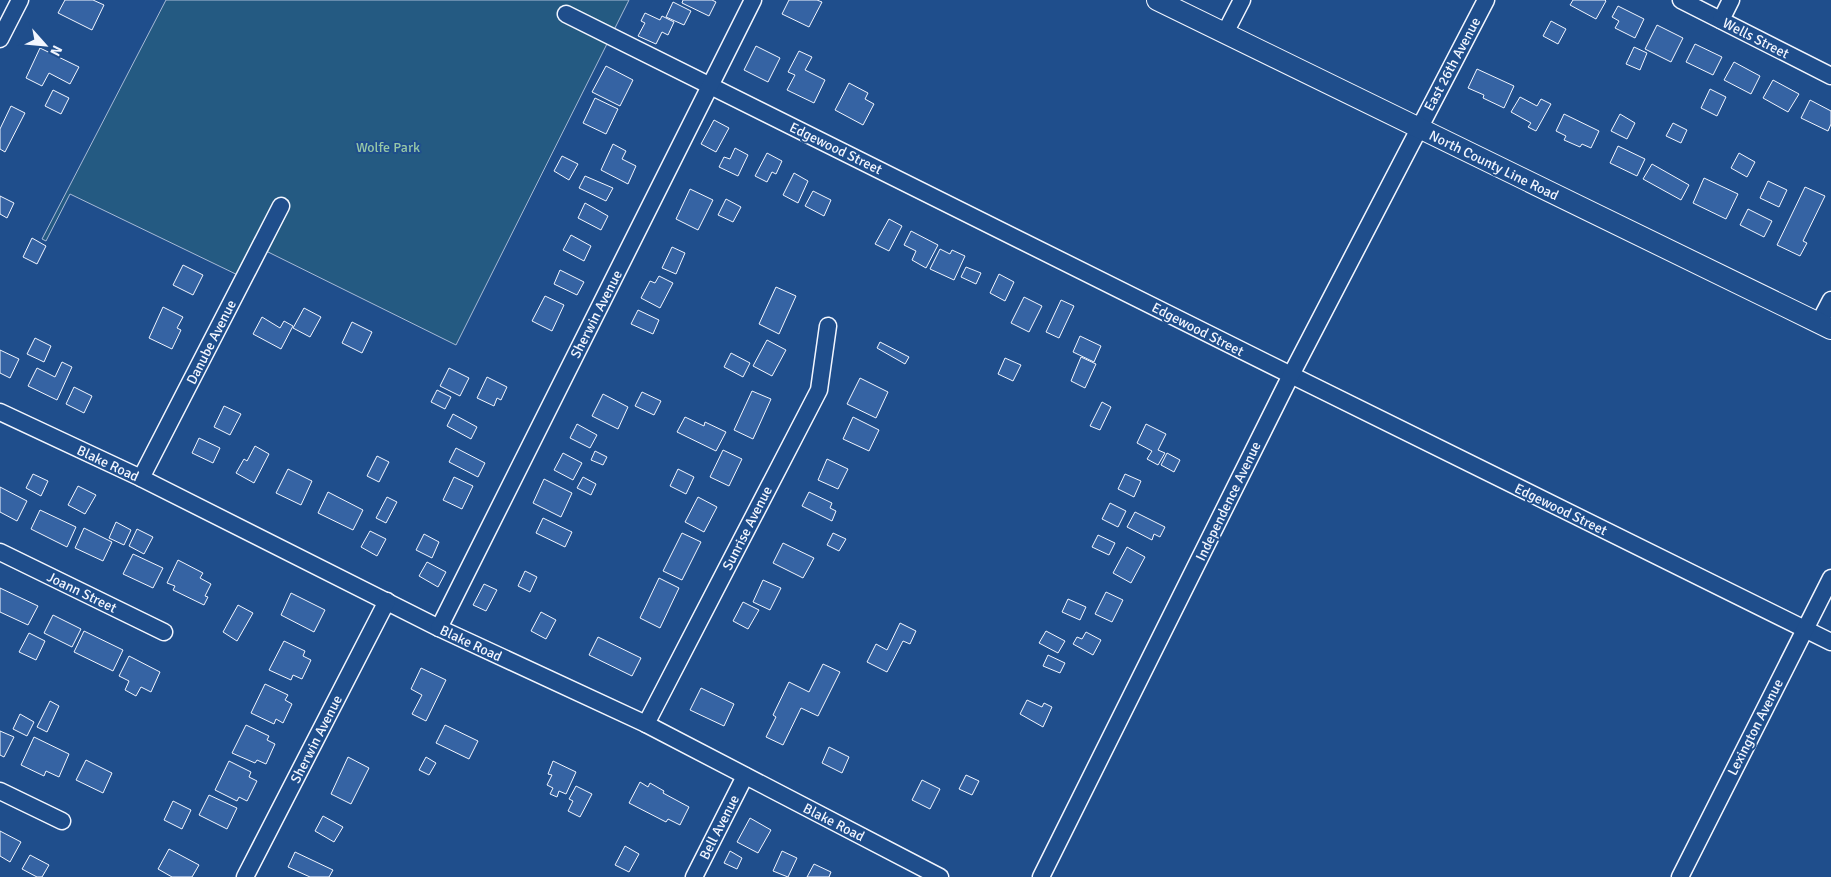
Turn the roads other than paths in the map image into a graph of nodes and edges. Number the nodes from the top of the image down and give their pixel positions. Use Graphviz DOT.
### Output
graph roads {
  1 [pos="20,0"];
  2 [pos="753,0"];
  3 [pos="1157,0"];
  4 [pos="1242,0"];
  5 [pos="1486,0"];
  6 [pos="1681,0"];
  7 [pos="1731,0"];
  8 [pos="566,14"];
  9 [pos="1721,20"];
  10 [pos="1226,33"];
  11 [pos="0,39"];
  12 [pos="1831,76"];
  13 [pos="710,86"];
  14 [pos="1419,128"];
  15 [pos="281,206"];
  16 [pos="1831,300"];
  17 [pos="828,326"];
  18 [pos="1825,326"];
  19 [pos="1291,375"];
  20 [pos="0,412"];
  21 [pos="141,478"];
  22 [pos="0,552"];
  23 [pos="1831,578"];
  24 [pos="387,602"];
  25 [pos="439,628"];
  26 [pos="1805,629"];
  27 [pos="164,632"];
  28 [pos="1831,642"];
  29 [pos="646,724"];
  30 [pos="745,776"];
  31 [pos="0,791"];
  32 [pos="62,821"];
  33 [pos="245,877"];
  34 [pos="694,877"];
  35 [pos="940,877"];
  36 [pos="1041,877"];
  37 [pos="1680,877"];
  1 -- 11 [label="street"];
  2 -- 13 [label="street, Sherwin Avenue"];
  3 -- 10 [label="main road, North County Line Road"];
  4 -- 10 [label="street"];
  5 -- 14 [label="street, East 26th Avenue"];
  6 -- 9 [label="street, Wells Street"];
  7 -- 9 [label="street"];
  8 -- 13 [label="street, Edgewood Street"];
  9 -- 12 [label="street, Wells Street"];
  10 -- 14 [label="main road, North County Line Road"];
  13 -- 19 [label="street, Edgewood Street"];
  13 -- 25 [label="street, Sherwin Avenue"];
  14 -- 18 [label="main road, North County Line Road"];
  14 -- 19 [label="street, Independence Avenue"];
  15 -- 21 [label="street, Danube Avenue"];
  16 -- 18 [label="street"];
  17 -- 29 [label="street, Sunrise Avenue"];
  19 -- 26 [label="street, Edgewood Street"];
  19 -- 36 [label="street, Independence Avenue"];
  20 -- 21 [label="street, Blake Road"];
  21 -- 24 [label="street, Blake Road"];
  22 -- 27 [label="street, Joann Street"];
  23 -- 26 [label="street, Lexington Avenue"];
  24 -- 25 [label="street, Blake Road"];
  24 -- 33 [label="street, Sherwin Avenue"];
  25 -- 29 [label="street, Blake Road"];
  26 -- 28 [label="street, Edgewood Street"];
  26 -- 37 [label="street, Lexington Avenue"];
  29 -- 30 [label="street, Blake Road"];
  30 -- 34 [label="street, Bell Avenue"];
  30 -- 35 [label="street, Blake Road"];
  31 -- 32 [label="street"];
}
